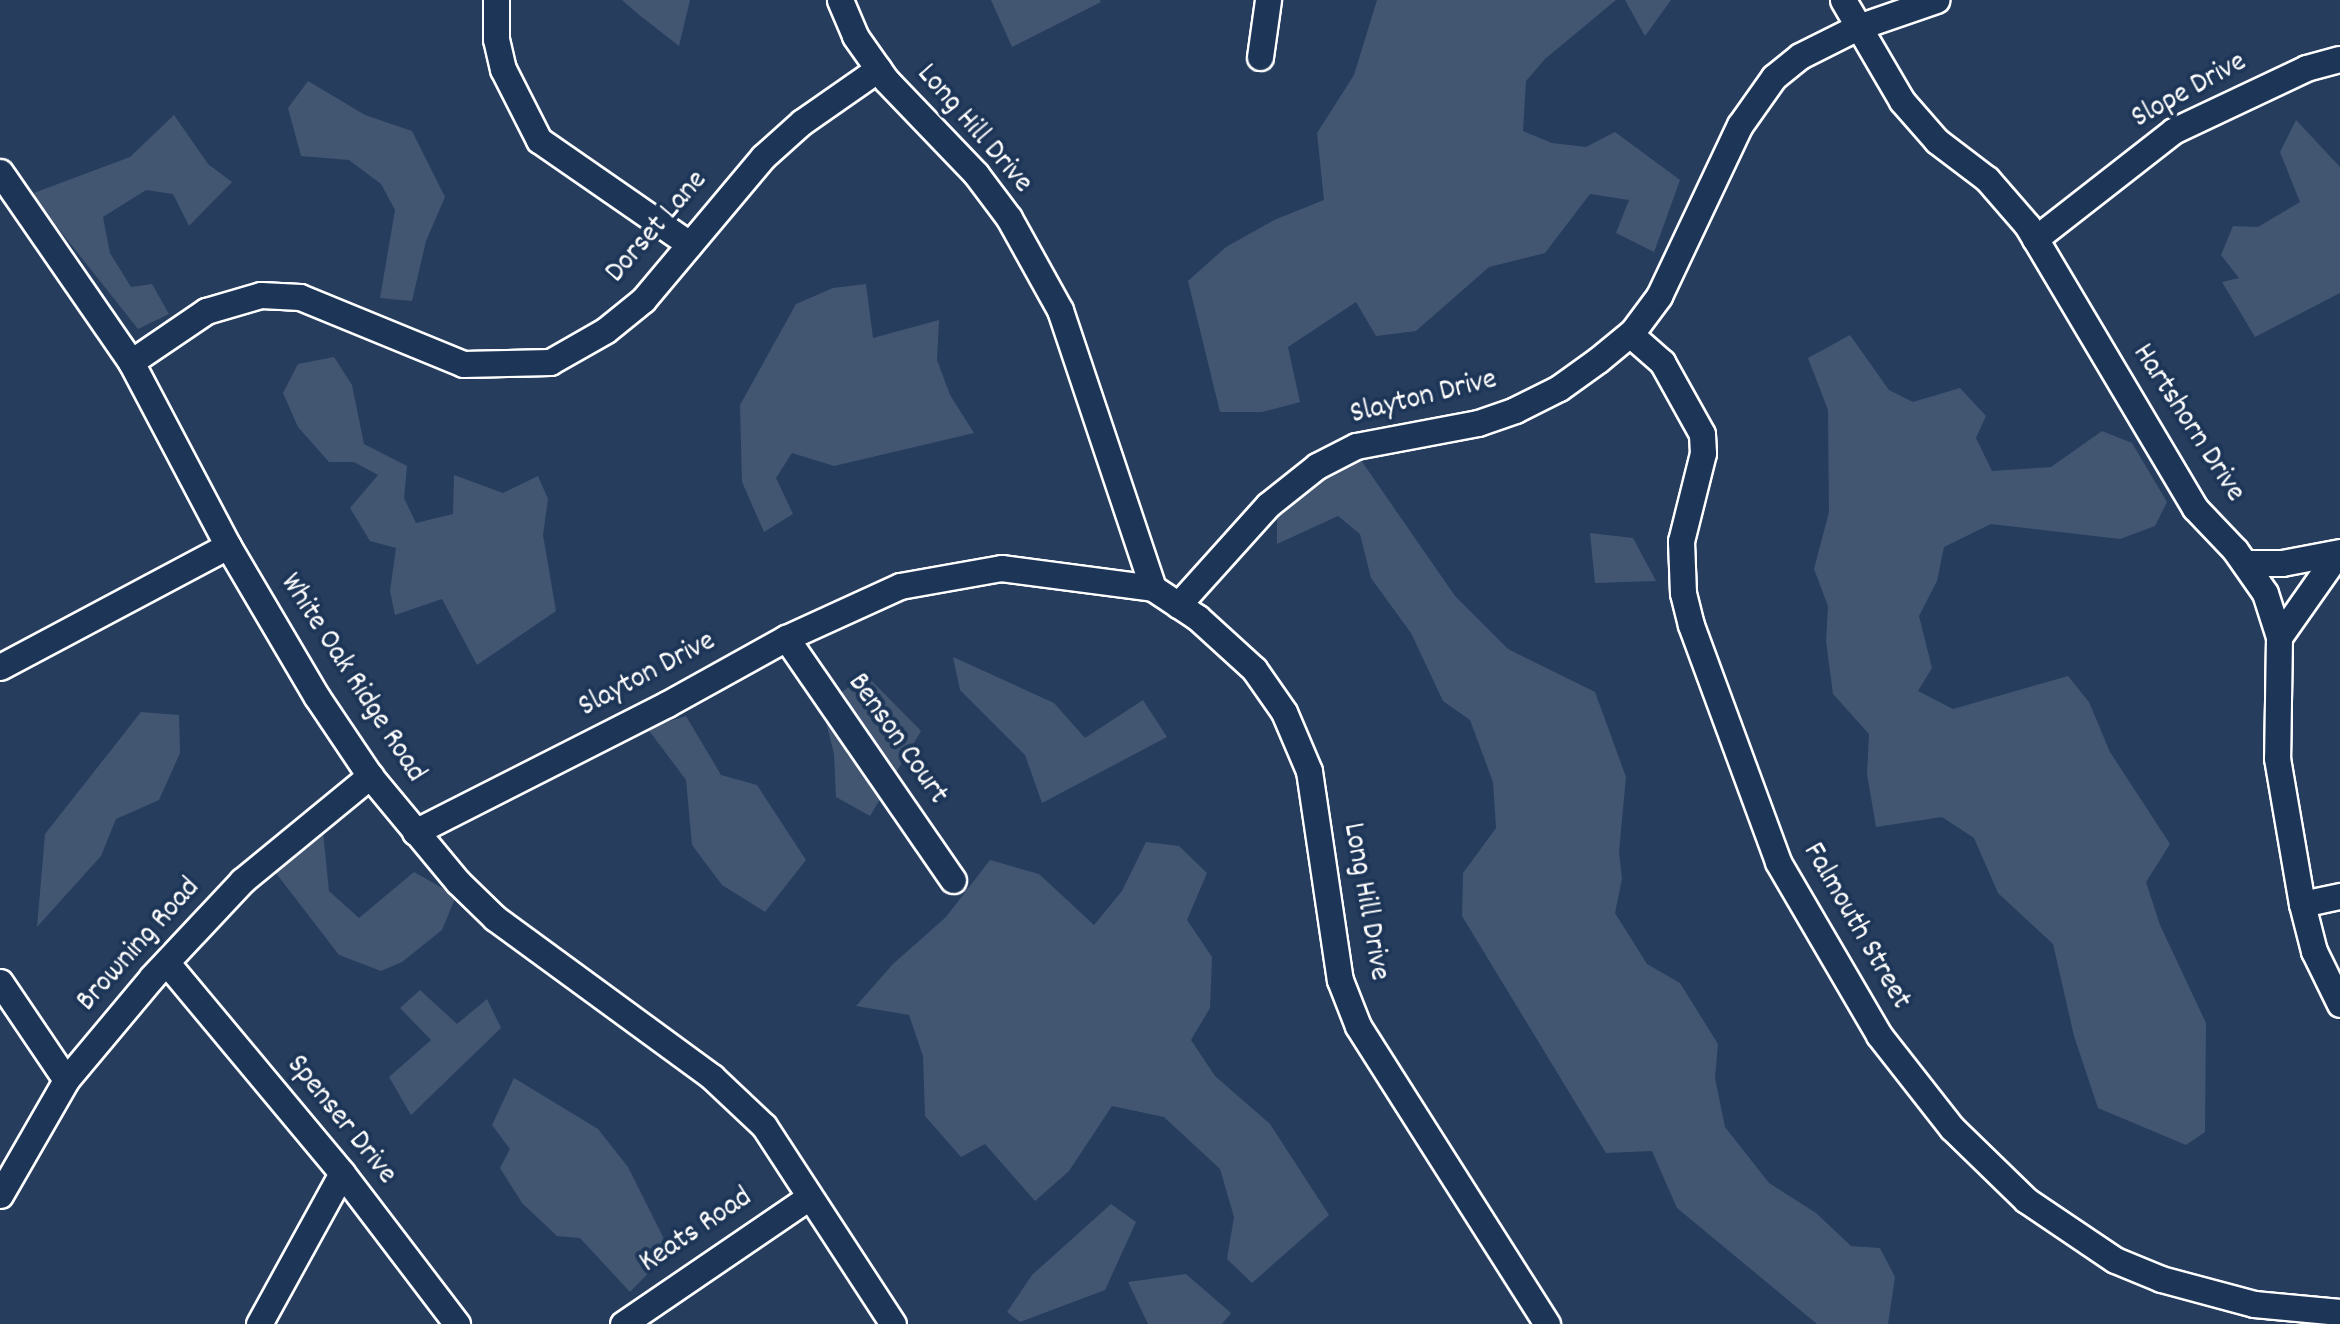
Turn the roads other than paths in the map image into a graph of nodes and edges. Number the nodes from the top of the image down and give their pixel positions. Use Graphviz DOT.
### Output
graph roads {
  1 [pos="496,0"];
  2 [pos="840,0"];
  3 [pos="1268,0"];
  4 [pos="1843,0"];
  5 [pos="1936,0"];
  6 [pos="1858,27"];
  7 [pos="1260,57"];
  8 [pos="2340,59"];
  9 [pos="878,69"];
  10 [pos="0,172"];
  11 [pos="2035,239"];
  12 [pos="689,244"];
  13 [pos="1630,334"];
  14 [pos="131,362"];
  15 [pos="228,546"];
  16 [pos="2339,552"];
  17 [pos="2246,564"];
  18 [pos="1152,588"];
  19 [pos="1178,605"];
  20 [pos="2279,637"];
  21 [pos="786,638"];
  22 [pos="0,667"];
  23 [pos="370,776"];
  24 [pos="415,832"];
  25 [pos="953,880"];
  26 [pos="2340,896"];
  27 [pos="2302,904"];
  28 [pos="167,963"];
  29 [pos="0,982"];
  30 [pos="2340,1004"];
  31 [pos="66,1080"];
  32 [pos="342,1172"];
  33 [pos="0,1195"];
  34 [pos="809,1197"];
  35 [pos="2340,1312"];
  36 [pos="259,1324"];
  37 [pos="457,1324"];
  38 [pos="623,1324"];
  39 [pos="893,1324"];
  40 [pos="1546,1324"];
  1 -- 12 [label="street"];
  2 -- 9 [label="street, Long Hill Drive"];
  3 -- 7 [label="street"];
  4 -- 6 [label="street, Hartshorn Drive"];
  5 -- 6 [label="street, Slayton Drive"];
  6 -- 11 [label="street, Hartshorn Drive"];
  6 -- 13 [label="street, Slayton Drive"];
  8 -- 11 [label="street, Slope Drive"];
  9 -- 12 [label="street, Dorset Lane"];
  9 -- 18 [label="street, Long Hill Drive"];
  10 -- 14 [label="street, White Oak Ridge Road"];
  11 -- 17 [label="street, Hartshorn Drive"];
  12 -- 14 [label="street, Dorset Lane"];
  13 -- 19 [label="street, Slayton Drive"];
  13 -- 35 [label="street, Falmouth Street"];
  14 -- 15 [label="street, White Oak Ridge Road"];
  15 -- 22 [label="street"];
  15 -- 23 [label="street, White Oak Ridge Road"];
  16 -- 17 [label="street"];
  16 -- 20 [label="street"];
  17 -- 20 [label="street, Hartshorn Drive"];
  18 -- 19 [label="street, Long Hill Drive"];
  18 -- 21 [label="street, Slayton Drive"];
  19 -- 40 [label="street, Long Hill Drive"];
  20 -- 27 [label="street, Hartshorn Drive"];
  21 -- 24 [label="street, Slayton Drive"];
  21 -- 25 [label="street, Benson Court"];
  23 -- 24 [label="street, White Oak Ridge Road"];
  23 -- 28 [label="street, Browning Road"];
  24 -- 34 [label="street, White Oak Ridge Road"];
  26 -- 27 [label="street"];
  27 -- 30 [label="street, Hartshorn Drive"];
  28 -- 31 [label="street, Browning Road"];
  28 -- 32 [label="street, Spenser Drive"];
  29 -- 31 [label="street"];
  31 -- 33 [label="street, Browning Road"];
  32 -- 36 [label="street"];
  32 -- 37 [label="street, Spenser Drive"];
  34 -- 38 [label="street, Keats Road"];
  34 -- 39 [label="street, White Oak Ridge Road"];
}
